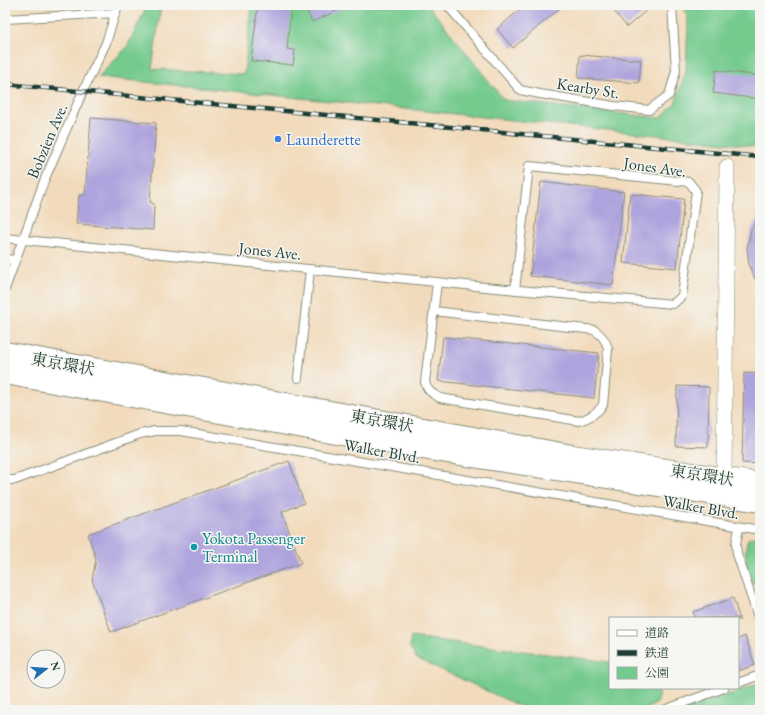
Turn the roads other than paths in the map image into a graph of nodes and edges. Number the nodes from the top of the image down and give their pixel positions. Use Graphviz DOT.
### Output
graph roads {
  1 [pos="447,5"];
  2 [pos="672,5"];
  3 [pos="117,9"];
  4 [pos="5,19"];
  5 [pos="727,167"];
  6 [pos="5,238"];
  7 [pos="23,240"];
  8 [pos="5,259"];
  9 [pos="16,260"];
  10 [pos="310,270"];
  11 [pos="437,282"];
  12 [pos="5,289"];
  13 [pos="515,290"];
  14 [pos="434,311"];
  15 [pos="5,353"];
  16 [pos="5,373"];
  17 [pos="298,378"];
  18 [pos="724,479"];
  19 [pos="5,480"];
  20 [pos="760,484"];
  21 [pos="760,501"];
  22 [pos="739,528"];
  23 [pos="760,530"];
  24 [pos="758,610"];
  25 [pos="760,623"];
  26 [pos="760,675"];
  27 [pos="739,683"];
  28 [pos="721,689"];
  29 [pos="664,710"];
  1 -- 2 [label="lane, Kearby St."];
  3 -- 4 [label="lane"];
  3 -- 7 [label="lane, Bobzien Ave."];
  5 -- 18 [label="street"];
  6 -- 7 [label="lane, Jones Ave."];
  7 -- 9 [label="lane, Bobzien Ave."];
  7 -- 10 [label="lane, Jones Ave."];
  8 -- 9 [label="lane"];
  9 -- 12 [label="lane, Bobzien Ave."];
  10 -- 11 [label="lane, Jones Ave."];
  10 -- 17 [label="lane"];
  11 -- 13 [label="lane, Jones Ave."];
  11 -- 14 [label="lane"];
  13 -- 13 [label="lane, Jones Ave."];
  14 -- 14 [label="lane"];
  15 -- 18 [label="highway, 東京環状"];
  16 -- 21 [label="highway, 東京環状"];
  18 -- 20 [label="highway, 東京環状"];
  19 -- 22 [label="lane, Walker Blvd."];
  22 -- 23 [label="lane, Walker Blvd."];
  22 -- 24 [label="lane"];
  24 -- 25 [label="lane"];
  26 -- 27 [label="lane"];
  28 -- 29 [label="lane"];
}
